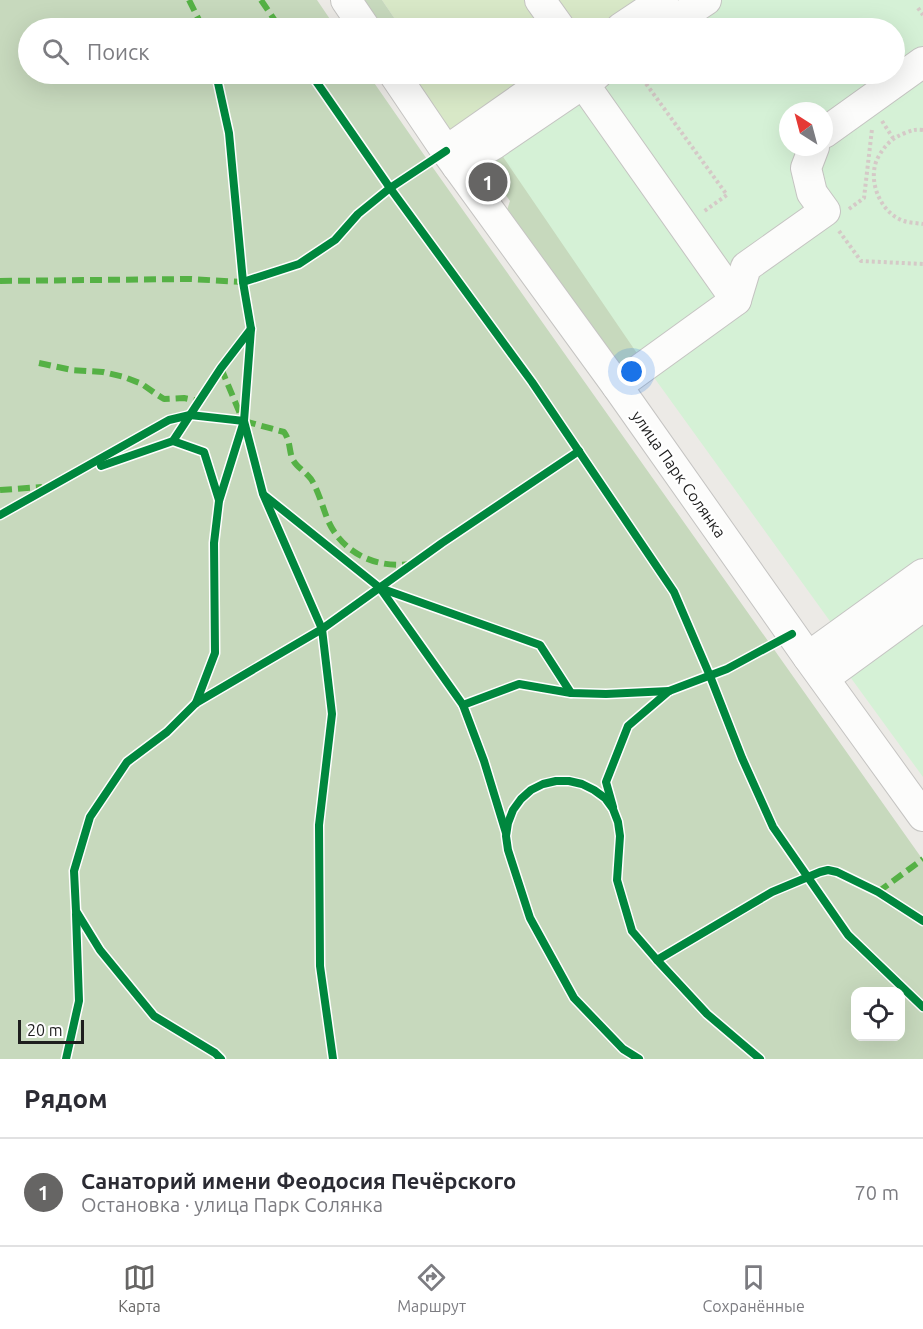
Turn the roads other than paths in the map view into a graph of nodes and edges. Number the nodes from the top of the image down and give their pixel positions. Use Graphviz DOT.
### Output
graph roads {
  1 [pos="346,0"];
  2 [pos="540,0"];
  3 [pos="663,0"];
  4 [pos="706,0"];
  5 [pos="358,18"];
  6 [pos="553,18"];
  7 [pos="636,18"];
  8 [pos="679,18"];
  9 [pos="923,62"];
  10 [pos="905,75"];
  11 [pos="401,84"];
  12 [pos="567,84"];
  13 [pos="583,84"];
  14 [pos="892,84"];
  15 [pos="833,126"];
  16 [pos="811,156"];
  17 [pos="451,159"];
  18 [pos="735,300"];
  19 [pos="617,386"];
  20 [pos="923,574"];
  21 [pos="923,606"];
  22 [pos="816,667"];
  23 [pos="923,816"];
  1 -- 5 [label="street"];
  2 -- 6 [label="street"];
  3 -- 7 [label="street"];
  4 -- 8 [label="street"];
  9 -- 10 [label="street"];
  11 -- 17 [label="street, улица Парк Солянка"];
  12 -- 17 [label="street"];
  13 -- 18 [label="street"];
  14 -- 15 [label="street"];
  16 -- 18 [label="street"];
  17 -- 19 [label="street, улица Парк Солянка"];
  18 -- 19 [label="street"];
  19 -- 22 [label="street, улица Парк Солянка"];
  20 -- 22 [label="street"];
  21 -- 22 [label="street"];
  22 -- 23 [label="street, улица Парк Солянка"];
}
